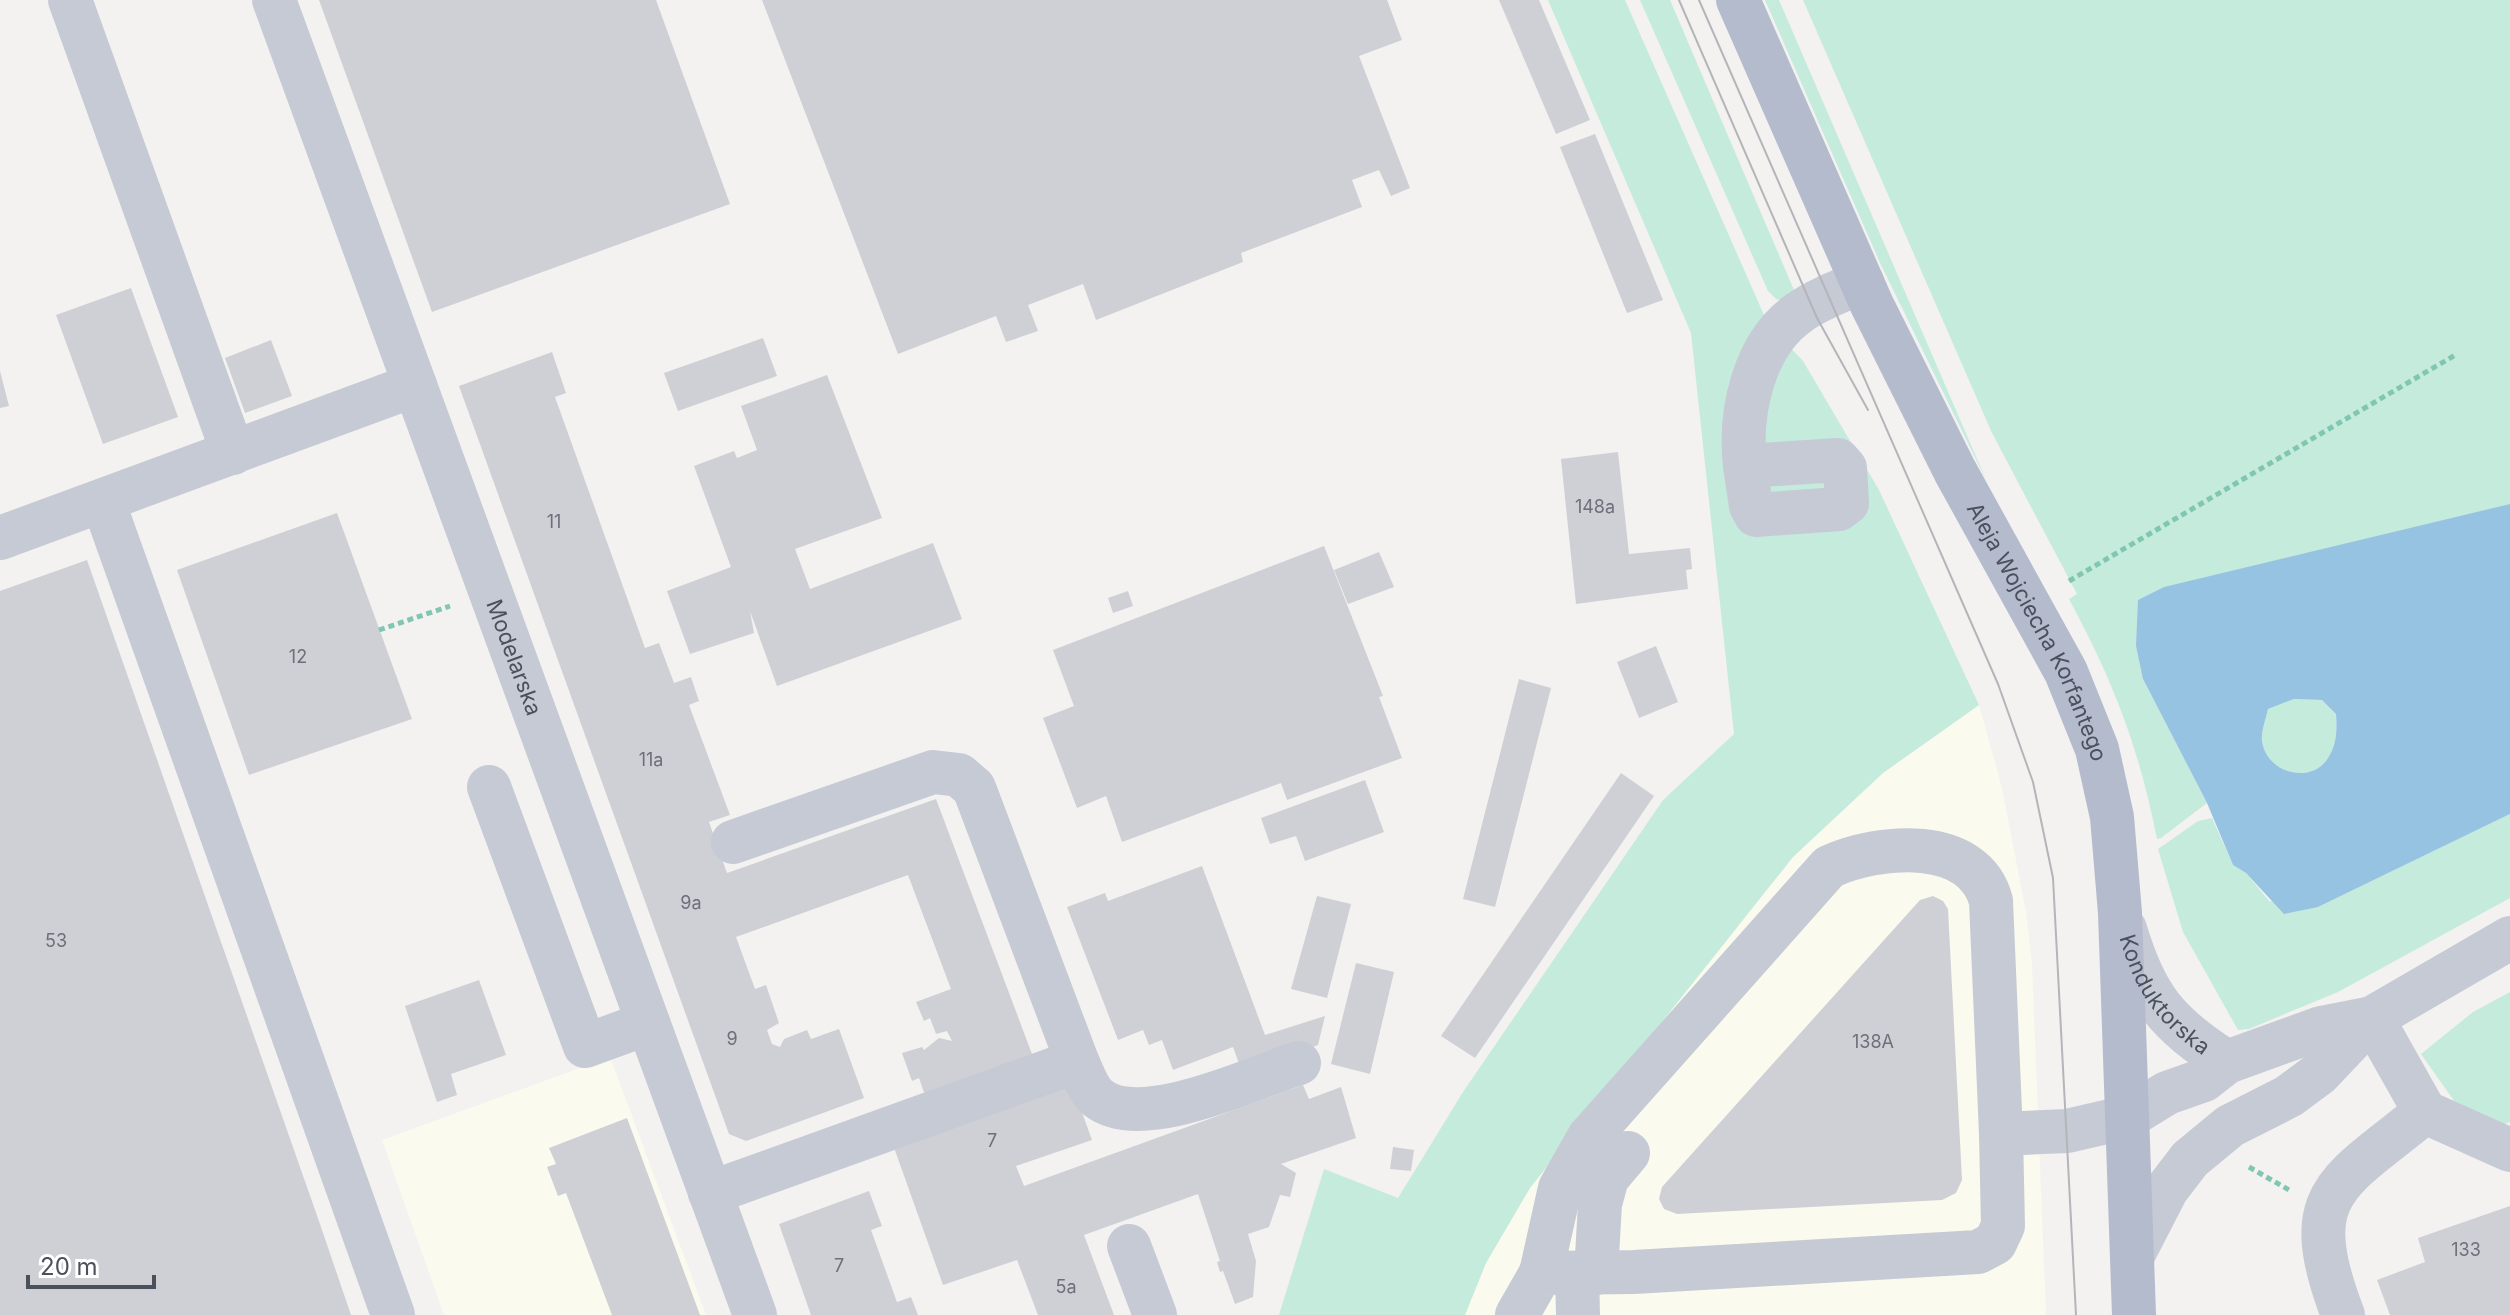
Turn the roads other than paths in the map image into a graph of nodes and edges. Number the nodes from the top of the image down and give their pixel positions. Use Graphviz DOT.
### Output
graph roads {
  1 [pos="70,0"];
  2 [pos="274,0"];
  3 [pos="1738,0"];
  4 [pos="1862,282"];
  5 [pos="415,385"];
  6 [pos="233,453"];
  7 [pos="1745,466"];
  8 [pos="103,501"];
  9 [pos="0,538"];
  10 [pos="489,787"];
  11 [pos="733,842"];
  12 [pos="2120,913"];
  13 [pos="2510,938"];
  14 [pos="2372,1018"];
  15 [pos="648,1023"];
  16 [pos="1077,1061"];
  17 [pos="2227,1062"];
  18 [pos="1299,1063"];
  19 [pos="2425,1112"];
  20 [pos="2128,1117"];
  21 [pos="2230,1126"];
  22 [pos="2001,1134"];
  23 [pos="2510,1150"];
  24 [pos="1628,1153"];
  25 [pos="710,1193"];
  26 [pos="1129,1246"];
  27 [pos="2134,1253"];
  28 [pos="1573,1284"];
  29 [pos="393,1315"];
  30 [pos="755,1315"];
  31 [pos="1155,1315"];
  32 [pos="1517,1315"];
  33 [pos="2134,1315"];
  34 [pos="2343,1315"];
  1 -- 6 [label="street"];
  2 -- 5 [label="street, Modelarska"];
  3 -- 4 [label="main road, Aleja Wojciecha Korfantego"];
  4 -- 7 [label="street"];
  4 -- 12 [label="main road, Aleja Wojciecha Korfantego"];
  5 -- 6 [label="street"];
  5 -- 15 [label="street, Modelarska"];
  6 -- 8 [label="street"];
  8 -- 9 [label="street"];
  8 -- 29 [label="street"];
  10 -- 15 [label="street"];
  11 -- 16 [label="street"];
  12 -- 17 [label="street, Konduktorska"];
  12 -- 20 [label="main road, Aleja Wojciecha Korfantego"];
  13 -- 14 [label="street, Konduktorska"];
  14 -- 17 [label="street, Konduktorska"];
  14 -- 19 [label="street"];
  14 -- 21 [label="street, Konduktorska"];
  15 -- 25 [label="street, Modelarska"];
  16 -- 18 [label="street"];
  16 -- 25 [label="street"];
  17 -- 20 [label="street, Konduktorska"];
  19 -- 23 [label="street"];
  19 -- 34 [label="street"];
  20 -- 21 [label="street"];
  20 -- 22 [label="street"];
  20 -- 27 [label="main road, Aleja Wojciecha Korfantego"];
  21 -- 27 [label="street, Konduktorska"];
  22 -- 28 [label="street"];
  22 -- 28 [label="street"];
  24 -- 28 [label="street"];
  25 -- 30 [label="street, Modelarska"];
  26 -- 31 [label="street"];
  27 -- 33 [label="main road, Aleja Wojciecha Korfantego"];
  28 -- 32 [label="street"];
}
